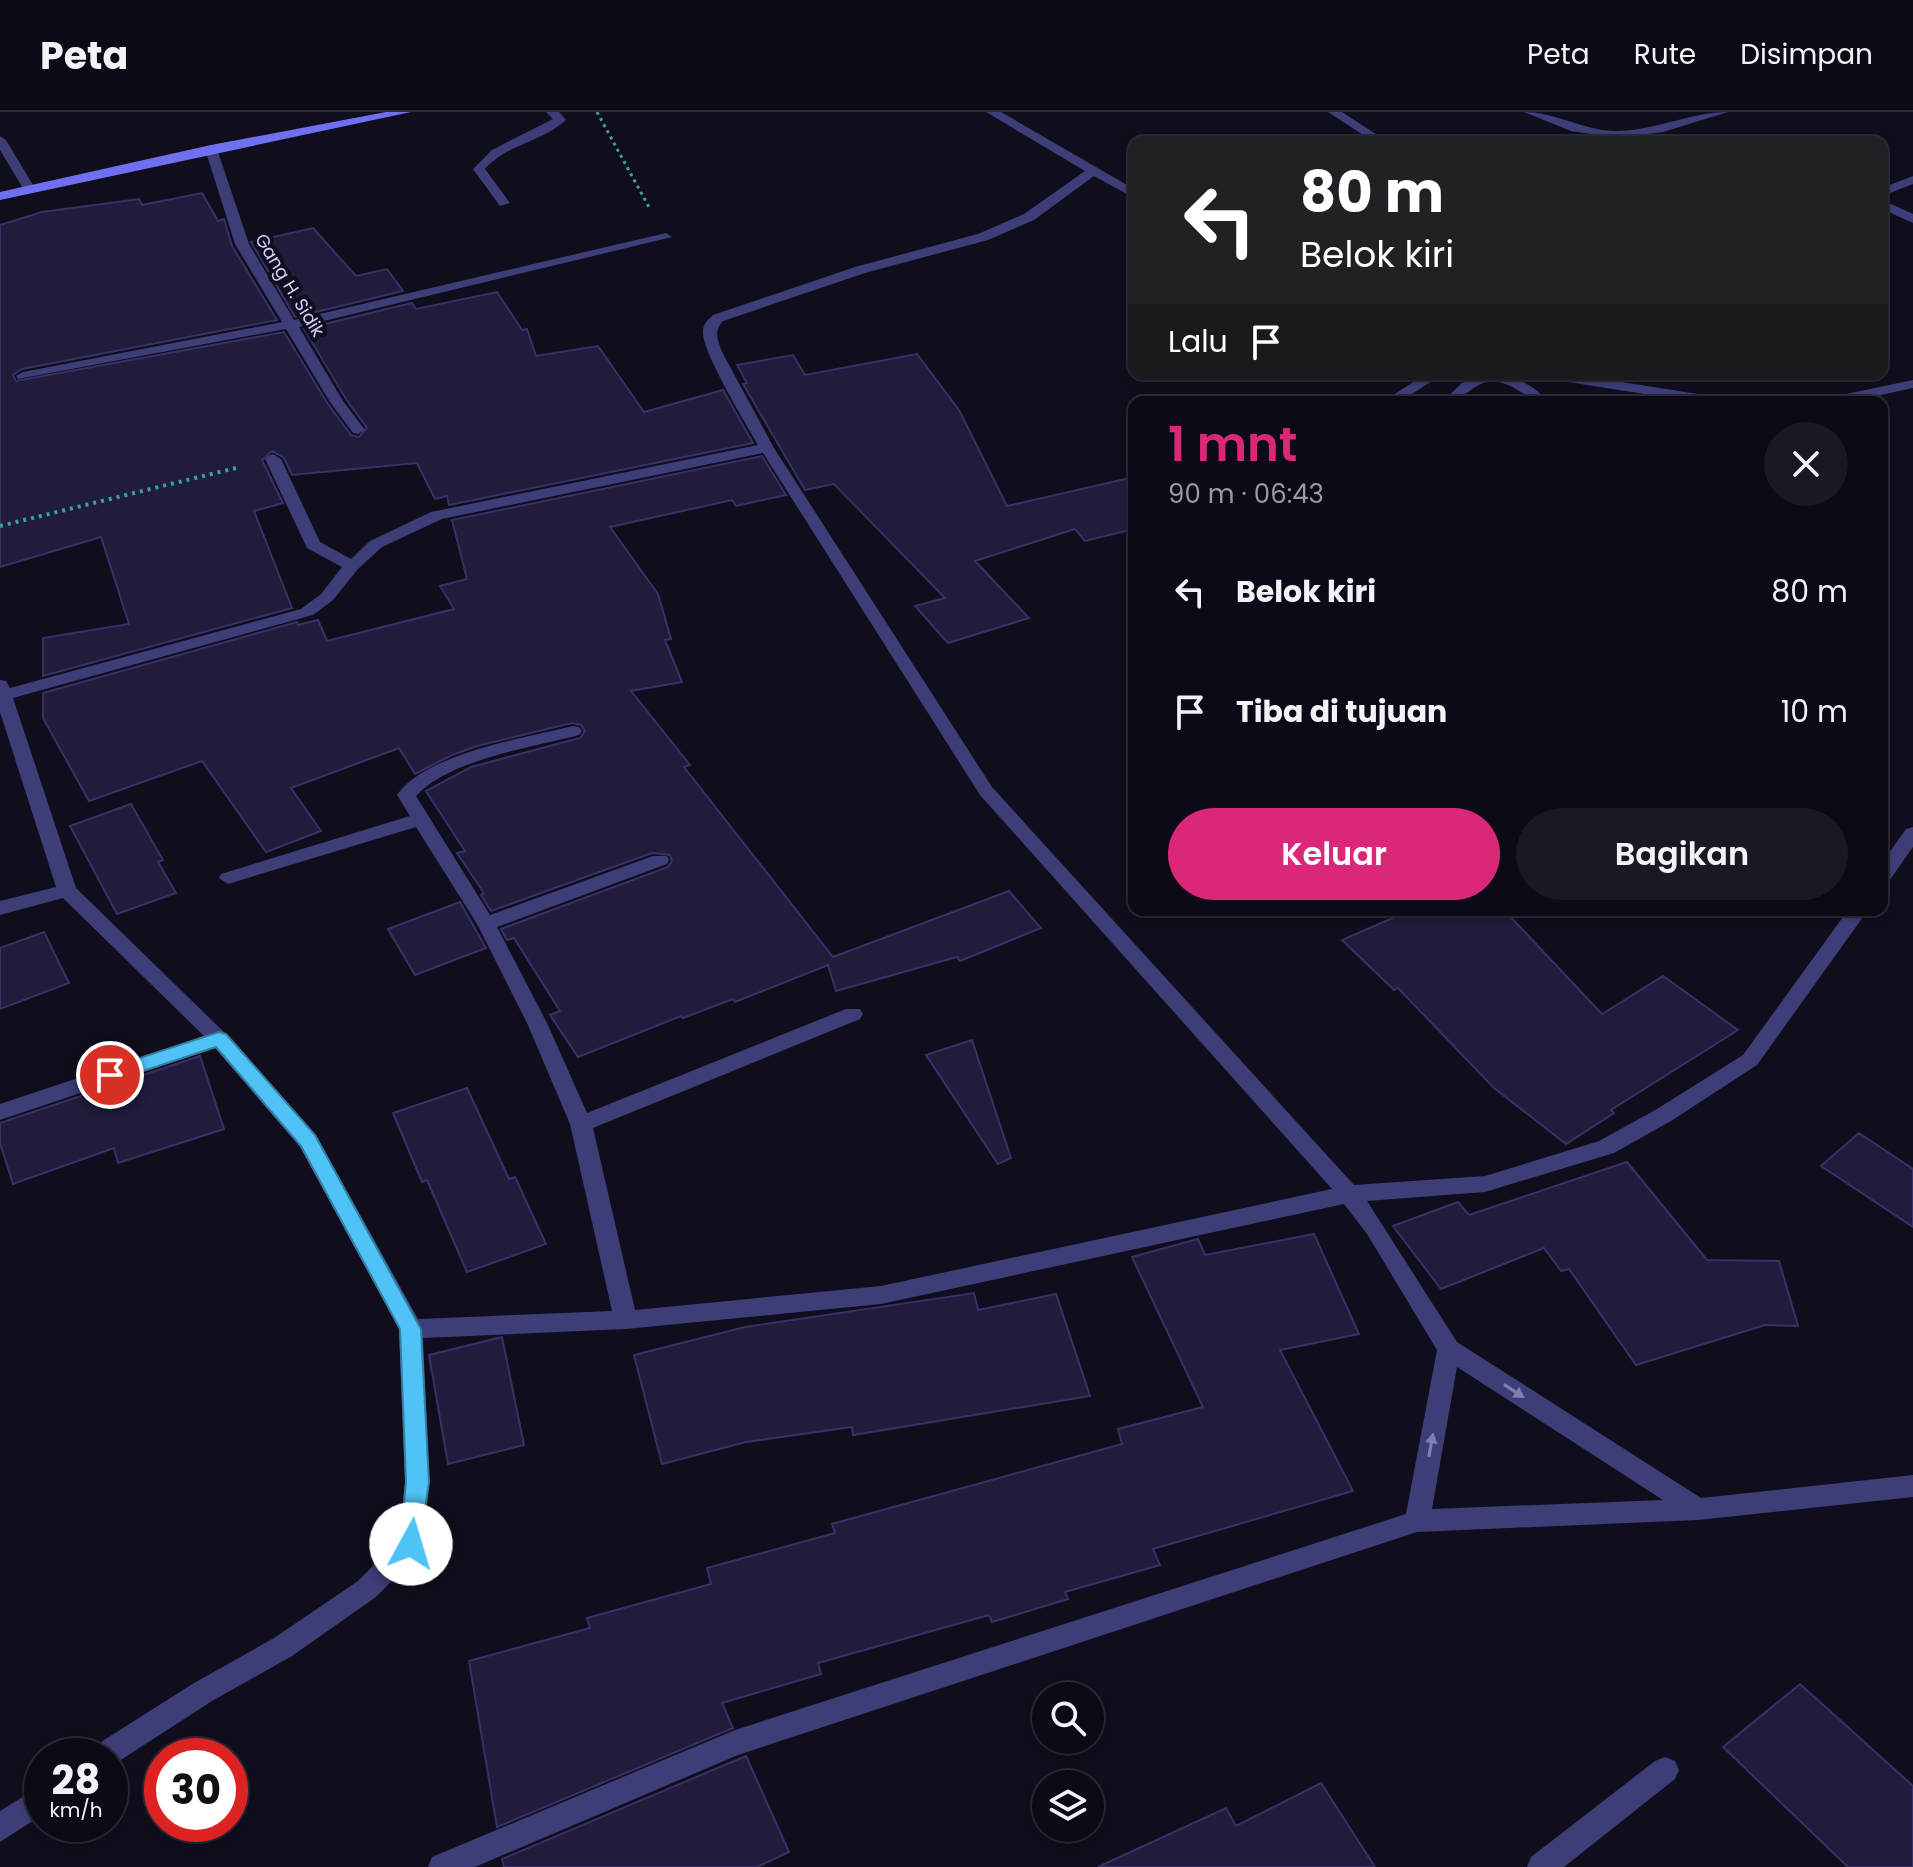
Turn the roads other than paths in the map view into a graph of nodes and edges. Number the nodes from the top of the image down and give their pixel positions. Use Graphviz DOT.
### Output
graph roads {
  1 [pos="405,112"];
  2 [pos="552,112"];
  3 [pos="992,112"];
  4 [pos="1334,112"];
  5 [pos="1530,112"];
  6 [pos="1722,112"];
  7 [pos="1372,136"];
  8 [pos="0,140"];
  9 [pos="211,149"];
  10 [pos="1095,169"];
  11 [pos="1913,180"];
  12 [pos="30,190"];
  13 [pos="1128,190"];
  14 [pos="1888,190"];
  15 [pos="0,196"];
  16 [pos="504,203"];
  17 [pos="1888,207"];
  18 [pos="1913,219"];
  19 [pos="666,237"];
  20 [pos="293,324"];
  21 [pos="23,376"];
  22 [pos="1426,380"];
  23 [pos="1476,380"];
  24 [pos="1509,380"];
  25 [pos="1582,380"];
  26 [pos="1913,384"];
  27 [pos="1399,396"];
  28 [pos="1456,396"];
  29 [pos="1534,396"];
  30 [pos="1684,396"];
  31 [pos="1856,396"];
  32 [pos="358,430"];
  33 [pos="767,448"];
  34 [pos="273,459"];
  35 [pos="352,566"];
  36 [pos="2,690"];
  37 [pos="573,731"];
  38 [pos="421,819"];
  39 [pos="1913,833"];
  40 [pos="660,860"];
  41 [pos="1888,868"];
  42 [pos="228,878"];
  43 [pos="67,891"];
  44 [pos="0,908"];
  45 [pos="1854,916"];
  46 [pos="486,924"];
  47 [pos="853,1014"];
  48 [pos="219,1039"];
  49 [pos="0,1112"];
  50 [pos="581,1124"];
  51 [pos="1349,1194"];
  52 [pos="626,1320"];
  53 [pos="411,1329"];
  54 [pos="1449,1349"];
  55 [pos="1913,1486"];
  56 [pos="1698,1509"];
  57 [pos="1417,1521"];
  58 [pos="128,1740"];
  59 [pos="1665,1770"];
  60 [pos="24,1811"];
  61 [pos="0,1828"];
  62 [pos="442,1867"];
  63 [pos="1541,1867"];
  1 -- 9 [label="main road"];
  2 -- 16 [label="street"];
  3 -- 10 [label="street"];
  4 -- 7 [label="street"];
  5 -- 6 [label="street"];
  8 -- 12 [label="street"];
  9 -- 12 [label="main road"];
  9 -- 20 [label="street, Gang H. Sidik"];
  10 -- 13 [label="street"];
  10 -- 33 [label="street"];
  11 -- 14 [label="street"];
  12 -- 15 [label="main road"];
  17 -- 18 [label="street"];
  19 -- 20 [label="street"];
  20 -- 21 [label="street"];
  20 -- 32 [label="street, Gang H. Sidik"];
  22 -- 27 [label="street"];
  23 -- 28 [label="street"];
  24 -- 29 [label="street"];
  25 -- 30 [label="street"];
  26 -- 31 [label="street"];
  33 -- 35 [label="street"];
  33 -- 51 [label="street"];
  34 -- 35 [label="street"];
  35 -- 36 [label="street"];
  36 -- 43 [label="street"];
  37 -- 38 [label="street"];
  38 -- 42 [label="street"];
  38 -- 46 [label="street"];
  39 -- 41 [label="street"];
  40 -- 46 [label="street"];
  43 -- 44 [label="street"];
  43 -- 48 [label="street"];
  45 -- 51 [label="street"];
  46 -- 50 [label="street"];
  47 -- 50 [label="street"];
  48 -- 49 [label="street"];
  48 -- 53 [label="street"];
  50 -- 52 [label="street"];
  51 -- 52 [label="street"];
  51 -- 54 [label="street"];
  52 -- 53 [label="street"];
  53 -- 58 [label="street"];
  54 -- 56 [label="street, one-way"];
  57 -- 54 [label="street, one-way"];
  55 -- 56 [label="street"];
  56 -- 57 [label="street"];
  57 -- 62 [label="street"];
  59 -- 63 [label="street"];
  60 -- 61 [label="street"];
}
